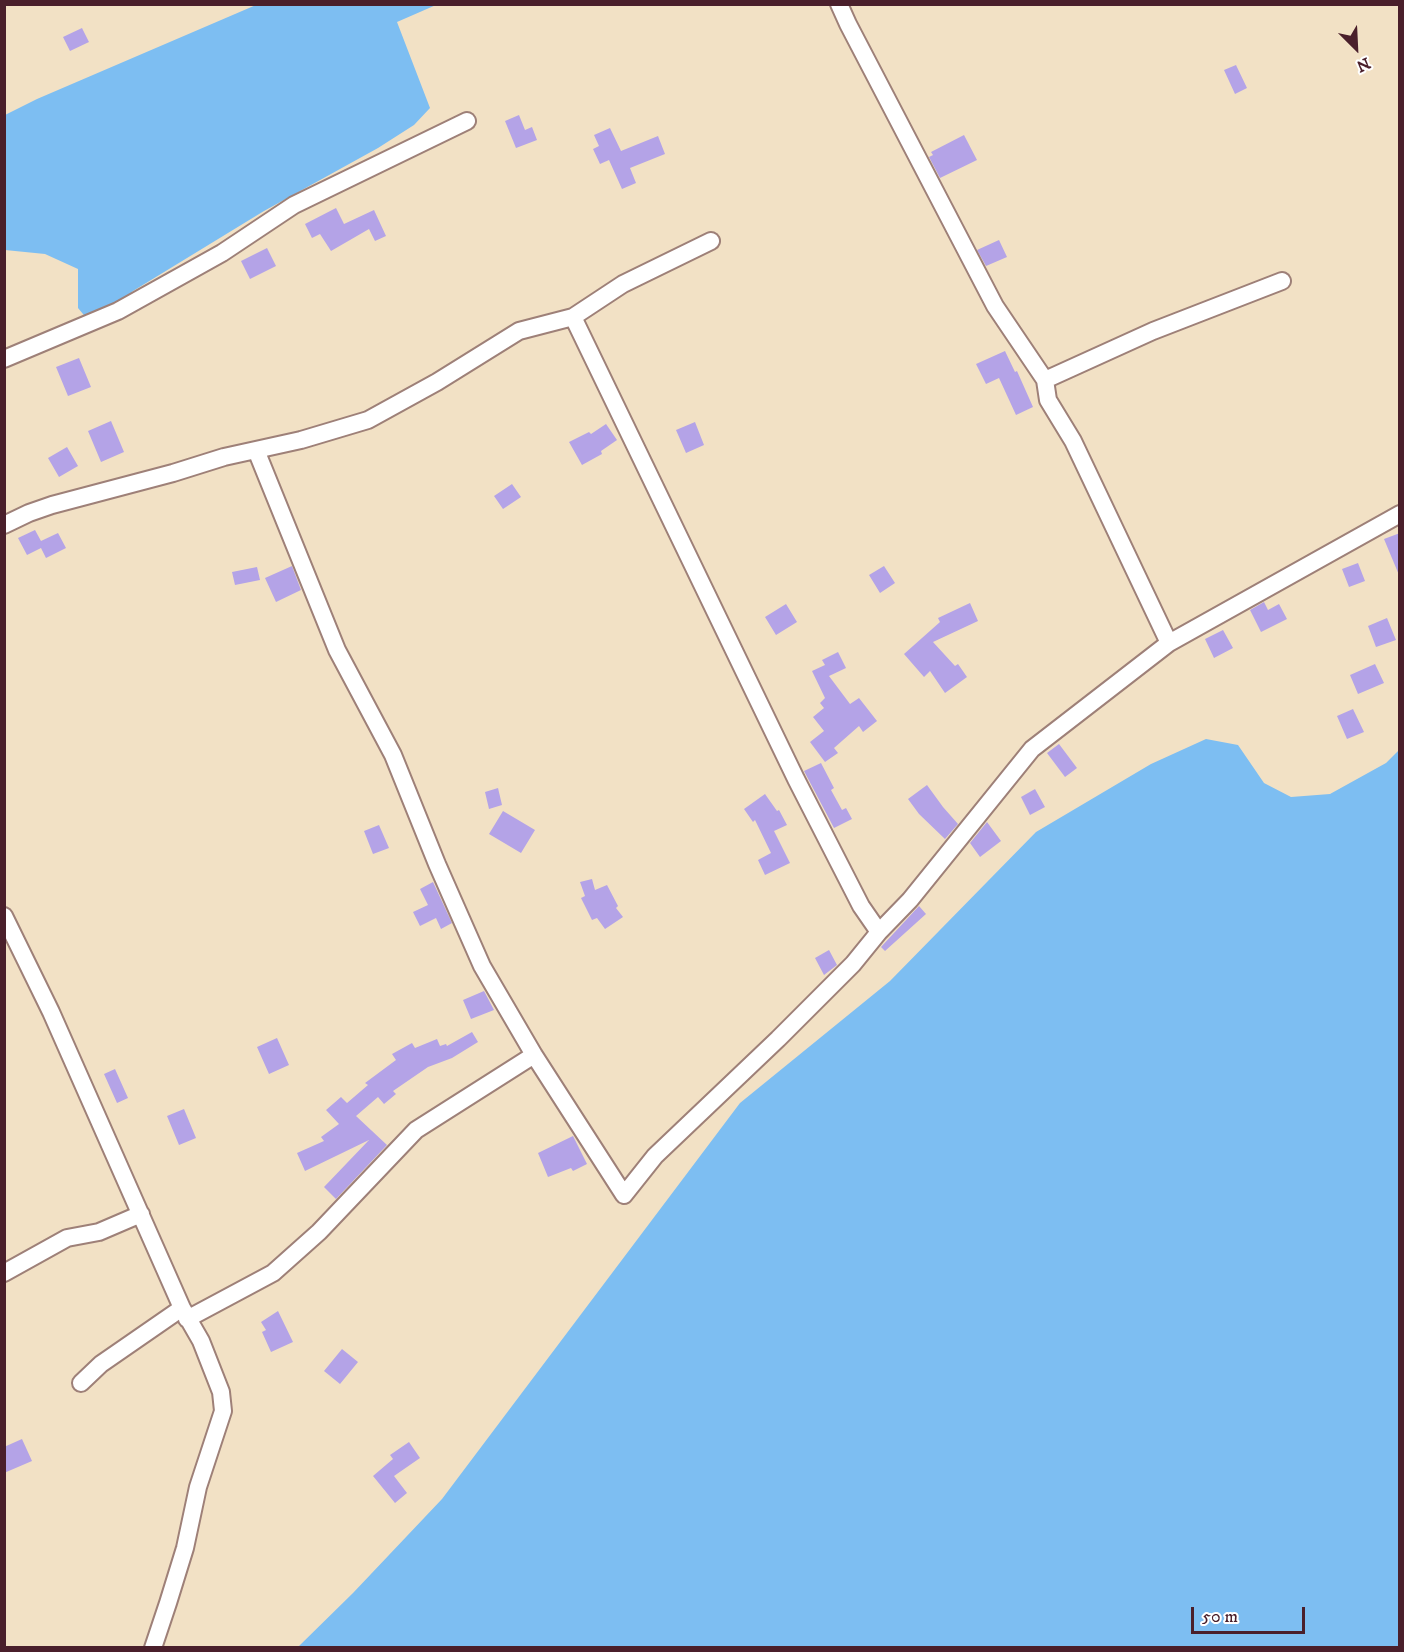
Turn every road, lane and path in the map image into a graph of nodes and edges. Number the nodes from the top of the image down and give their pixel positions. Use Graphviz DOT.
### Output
graph roads {
  1 [pos="839,4"];
  2 [pos="467,121"];
  3 [pos="711,241"];
  4 [pos="1282,281"];
  5 [pos="573,317"];
  6 [pos="4,358"];
  7 [pos="1045,380"];
  8 [pos="256,450"];
  9 [pos="1400,514"];
  10 [pos="4,525"];
  11 [pos="1169,643"];
  12 [pos="4,916"];
  13 [pos="879,932"];
  14 [pos="534,1055"];
  15 [pos="141,1214"];
  16 [pos="4,1274"];
  17 [pos="184,1314"];
  18 [pos="81,1383"];
  19 [pos="153,1647"];
  1 -- 7 [label="street"];
  2 -- 6 [label="street"];
  3 -- 5 [label="street"];
  4 -- 7 [label="street"];
  5 -- 8 [label="street"];
  5 -- 13 [label="street"];
  7 -- 11 [label="street"];
  8 -- 10 [label="street"];
  8 -- 14 [label="street"];
  9 -- 11 [label="street"];
  11 -- 13 [label="street"];
  12 -- 15 [label="street"];
  13 -- 14 [label="street"];
  14 -- 17 [label="street"];
  15 -- 16 [label="street"];
  15 -- 17 [label="street"];
  17 -- 18 [label="street"];
  17 -- 19 [label="street"];
}
